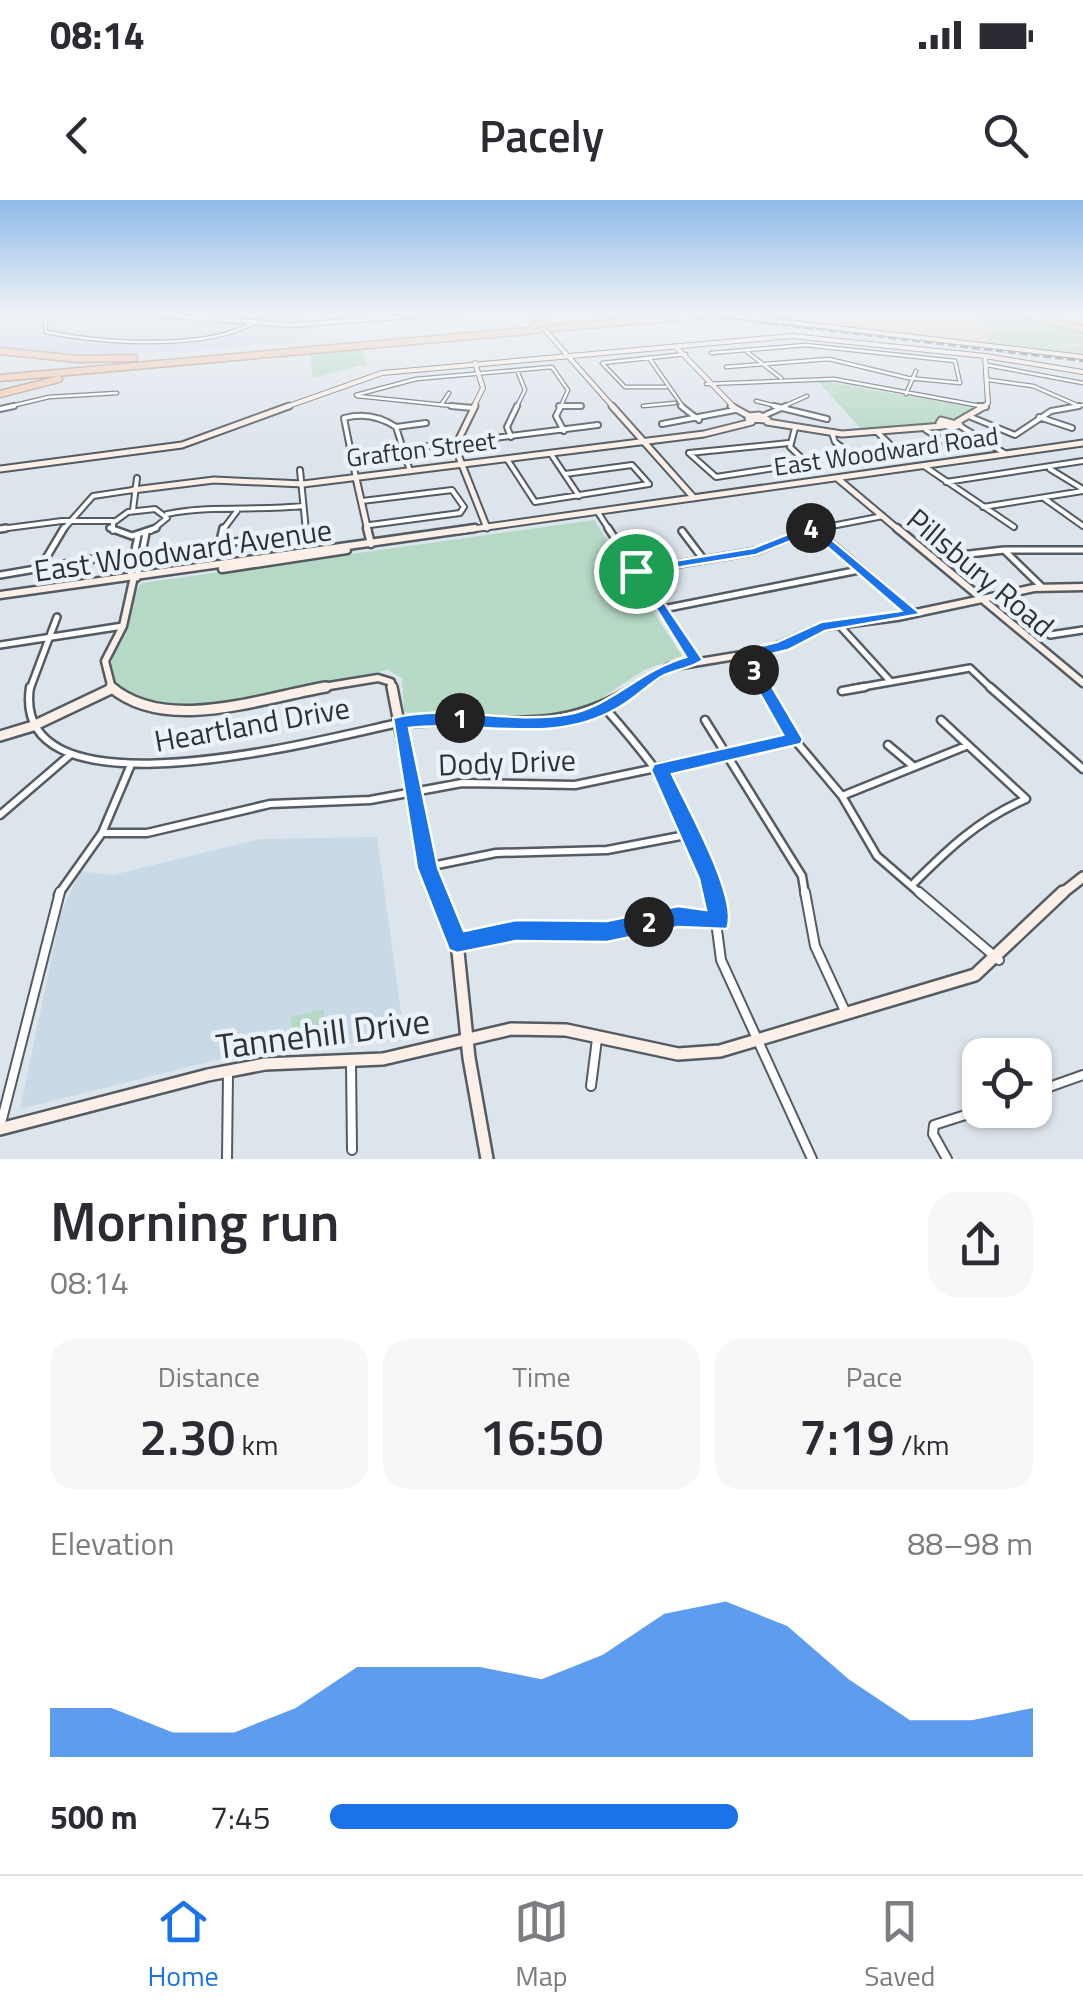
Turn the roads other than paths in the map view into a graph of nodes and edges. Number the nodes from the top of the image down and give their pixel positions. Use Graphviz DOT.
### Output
graph roads {
  1 [pos="985,356"];
  2 [pos="60,357"];
  3 [pos="162,357"];
  4 [pos="171,357"];
  5 [pos="227,357"];
  6 [pos="546,357"];
  7 [pos="568,357"];
  8 [pos="661,357"];
  9 [pos="688,357"];
  10 [pos="754,357"];
  11 [pos="877,357"];
  12 [pos="916,357"];
  13 [pos="990,357"];
  14 [pos="649,358"];
  15 [pos="476,363"];
  16 [pos="152,364"];
  17 [pos="762,364"];
  18 [pos="987,365"];
  19 [pos="871,366"];
  20 [pos="726,367"];
  21 [pos="518,370"];
  22 [pos="916,371"];
  23 [pos="1083,372"];
  24 [pos="480,373"];
  25 [pos="0,375"];
  26 [pos="914,379"];
  27 [pos="783,380"];
  28 [pos="990,380"];
  29 [pos="1083,383"];
  30 [pos="706,384"];
  31 [pos="666,387"];
  32 [pos="117,392"];
  33 [pos="449,393"];
  34 [pos="0,394"];
  35 [pos="906,394"];
  36 [pos="807,396"];
  37 [pos="756,402"];
  38 [pos="677,403"];
  39 [pos="441,405"];
  40 [pos="559,406"];
  41 [pos="581,406"];
  42 [pos="643,406"];
  43 [pos="986,406"];
  44 [pos="1082,406"];
  45 [pos="779,407"];
  46 [pos="473,408"];
  47 [pos="0,409"];
  48 [pos="734,410"];
  49 [pos="970,418"];
  50 [pos="1039,418"];
  51 [pos="751,419"];
  52 [pos="765,419"];
  53 [pos="827,419"];
  54 [pos="699,420"];
  55 [pos="426,423"];
  56 [pos="662,424"];
  57 [pos="598,425"];
  58 [pos="957,426"];
  59 [pos="396,427"];
  60 [pos="794,428"];
  61 [pos="1072,428"];
  62 [pos="926,430"];
  63 [pos="564,431"];
  64 [pos="832,433"];
  65 [pos="878,433"];
  66 [pos="701,435"];
  67 [pos="511,437"];
  68 [pos="644,442"];
  69 [pos="789,442"];
  70 [pos="455,443"];
  71 [pos="1083,443"];
  72 [pos="436,445"];
  73 [pos="950,445"];
  74 [pos="714,448"];
  75 [pos="403,450"];
  76 [pos="897,451"];
  77 [pos="551,454"];
  78 [pos="851,454"];
  79 [pos="1004,455"];
  80 [pos="507,459"];
  81 [pos="1083,461"];
  82 [pos="462,464"];
  83 [pos="924,466"];
  84 [pos="1048,467"];
  85 [pos="0,469"];
  86 [pos="300,470"];
  87 [pos="410,471"];
  88 [pos="565,474"];
  89 [pos="137,478"];
  90 [pos="356,478"];
  91 [pos="837,478"];
  92 [pos="946,482"];
  93 [pos="302,484"];
  94 [pos="134,490"];
  95 [pos="1083,490"];
  96 [pos="579,496"];
  97 [pos="694,498"];
  98 [pos="1042,498"];
  99 [pos="362,500"];
  100 [pos="303,506"];
  101 [pos="980,507"];
  102 [pos="133,510"];
  103 [pos="237,511"];
  104 [pos="597,512"];
  105 [pos="166,514"];
  106 [pos="881,516"];
  107 [pos="74,520"];
  108 [pos="113,521"];
  109 [pos="370,526"];
  110 [pos="1083,526"];
  111 [pos="1014,527"];
  112 [pos="487,528"];
  113 [pos="813,528"];
  114 [pos="0,529"];
  115 [pos="682,531"];
  116 [pos="146,532"];
  117 [pos="138,535"];
  118 [pos="371,544"];
  119 [pos="219,545"];
  120 [pos="1004,550"];
  121 [pos="1083,550"];
  122 [pos="162,551"];
  123 [pos="117,555"];
  124 [pos="952,556"];
  125 [pos="704,560"];
  126 [pos="39,570"];
  127 [pos="859,570"];
  128 [pos="636,571"];
  129 [pos="0,575"];
  130 [pos="134,578"];
  131 [pos="1042,587"];
  132 [pos="1083,587"];
  133 [pos="0,598"];
  134 [pos="978,598"];
  135 [pos="663,609"];
  136 [pos="914,614"];
  137 [pos="57,618"];
  138 [pos="838,624"];
  139 [pos="122,626"];
  140 [pos="1083,630"];
  141 [pos="1050,635"];
  142 [pos="48,638"];
  143 [pos="0,644"];
  144 [pos="746,655"];
  145 [pos="695,660"];
  146 [pos="891,682"];
  147 [pos="1083,687"];
  148 [pos="112,689"];
  149 [pos="842,691"];
  150 [pos="605,708"];
  151 [pos="705,720"];
  152 [pos="941,720"];
  153 [pos="399,722"];
  154 [pos="34,726"];
  155 [pos="0,736"];
  156 [pos="794,739"];
  157 [pos="888,745"];
  158 [pos="966,746"];
  159 [pos="71,754"];
  160 [pos="730,754"];
  161 [pos="913,766"];
  162 [pos="131,767"];
  163 [pos="1083,769"];
  164 [pos="660,770"];
  165 [pos="412,791"];
  166 [pos="842,796"];
  167 [pos="0,815"];
  168 [pos="102,833"];
  169 [pos="692,834"];
  170 [pos="427,868"];
  171 [pos="1083,877"];
  172 [pos="911,886"];
  173 [pos="719,922"];
  174 [pos="457,942"];
  175 [pos="999,960"];
  176 [pos="847,1014"];
  177 [pos="597,1036"];
  178 [pos="468,1040"];
  179 [pos="756,1041"];
  180 [pos="351,1062"];
  181 [pos="228,1072"];
  182 [pos="1083,1075"];
  183 [pos="591,1086"];
  184 [pos="1052,1086"];
  185 [pos="962,1115"];
  186 [pos="0,1128"];
  187 [pos="352,1150"];
  188 [pos="227,1159"];
  189 [pos="487,1159"];
  190 [pos="812,1159"];
  191 [pos="947,1159"];
  1 -- 18 [label="street"];
  2 -- 3 [label="highway"];
  4 -- 25 [label="highway"];
  5 -- 16 [label="highway"];
  6 -- 15 [label="street"];
  7 -- 68 [label="street"];
  8 -- 14 [label="street"];
  9 -- 30 [label="street"];
  10 -- 17 [label="street"];
  11 -- 19 [label="street"];
  12 -- 26 [label="street"];
  13 -- 23 [label="street"];
  14 -- 31 [label="street"];
  14 -- 31 [label="street"];
  15 -- 24 [label="street"];
  15 -- 85 [label="street"];
  16 -- 25 [label="highway"];
  16 -- 34 [label="highway"];
  17 -- 19 [label="street"];
  17 -- 20 [label="street"];
  17 -- 27 [label="street"];
  18 -- 28 [label="street"];
  18 -- 29 [label="street"];
  19 -- 26 [label="street"];
  21 -- 24 [label="street"];
  21 -- 40 [label="street"];
  21 -- 67 [label="street"];
  22 -- 26 [label="street"];
  24 -- 39 [label="street"];
  24 -- 46 [label="street"];
  26 -- 35 [label="street"];
  27 -- 30 [label="street"];
  27 -- 35 [label="street"];
  28 -- 43 [label="street"];
  28 -- 44 [label="street"];
  30 -- 48 [label="street"];
  31 -- 38 [label="street"];
  32 -- 47 [label="street"];
  33 -- 39 [label="street"];
  35 -- 43 [label="street"];
  36 -- 45 [label="street"];
  37 -- 45 [label="street"];
  38 -- 42 [label="street"];
  38 -- 54 [label="street"];
  39 -- 46 [label="street"];
  40 -- 41 [label="street"];
  40 -- 63 [label="street"];
  43 -- 49 [label="street"];
  44 -- 50 [label="street"];
  45 -- 52 [label="street"];
  45 -- 53 [label="street"];
  46 -- 70 [label="street"];
  48 -- 51 [label="street"];
  48 -- 54 [label="street"];
  49 -- 50 [label="street"];
  49 -- 58 [label="street"];
  50 -- 61 [label="street"];
  51 -- 52 [label="street"];
  51 -- 66 [label="street, Grafton Street"];
  52 -- 60 [label="street"];
  54 -- 56 [label="street"];
  55 -- 59 [label="street"];
  57 -- 63 [label="street"];
  58 -- 62 [label="street"];
  58 -- 79 [label="street"];
  59 -- 75 [label="street"];
  59 -- 90 [label="street"];
  60 -- 64 [label="street"];
  60 -- 69 [label="street"];
  62 -- 65 [label="street"];
  62 -- 73 [label="street"];
  63 -- 67 [label="street"];
  64 -- 65 [label="street"];
  64 -- 78 [label="street"];
  65 -- 76 [label="street"];
  66 -- 68 [label="street, Grafton Street"];
  66 -- 74 [label="street"];
  67 -- 70 [label="street"];
  68 -- 77 [label="street, Grafton Street"];
  68 -- 97 [label="street"];
  69 -- 74 [label="street"];
  69 -- 74 [label="street"];
  70 -- 82 [label="street"];
  71 -- 79 [label="street, East Woodward Road"];
  72 -- 75 [label="street"];
  75 -- 87 [label="street"];
  77 -- 80 [label="street, Grafton Street"];
  77 -- 88 [label="street"];
  79 -- 83 [label="street, East Woodward Road"];
  80 -- 82 [label="street, Grafton Street"];
  80 -- 96 [label="street"];
  81 -- 84 [label="street"];
  82 -- 87 [label="street, Grafton Street"];
  82 -- 112 [label="street"];
  83 -- 91 [label="street, East Woodward Road"];
  83 -- 92 [label="street"];
  84 -- 92 [label="street"];
  84 -- 95 [label="street"];
  86 -- 93 [label="street"];
  87 -- 90 [label="street, Grafton Street"];
  88 -- 96 [label="street"];
  88 -- 96 [label="street"];
  89 -- 94 [label="street"];
  90 -- 93 [label="street, Grafton Street"];
  90 -- 99 [label="street"];
  91 -- 97 [label="street, East Woodward Road"];
  91 -- 106 [label="street, Pillsbury Road"];
  92 -- 101 [label="street"];
  93 -- 94 [label="street, Grafton Street"];
  93 -- 100 [label="street"];
  94 -- 102 [label="street"];
  94 -- 107 [label="street, Grafton Street"];
  95 -- 98 [label="street"];
  97 -- 104 [label="street, East Woodward Avenue"];
  98 -- 101 [label="street"];
  98 -- 110 [label="street"];
  99 -- 109 [label="street"];
  99 -- 109 [label="street"];
  100 -- 103 [label="street"];
  100 -- 119 [label="street"];
  101 -- 111 [label="street"];
  102 -- 105 [label="street"];
  102 -- 108 [label="street"];
  103 -- 105 [label="street"];
  103 -- 119 [label="street"];
  104 -- 112 [label="street, East Woodward Avenue"];
  104 -- 128 [label="street"];
  105 -- 116 [label="street"];
  106 -- 113 [label="street"];
  106 -- 134 [label="street, Pillsbury Road"];
  107 -- 108 [label="street"];
  107 -- 114 [label="street"];
  107 -- 126 [label="street"];
  108 -- 117 [label="street"];
  109 -- 118 [label="street"];
  112 -- 118 [label="street, East Woodward Avenue"];
  113 -- 125 [label="street"];
  113 -- 127 [label="street"];
  115 -- 125 [label="street"];
  116 -- 117 [label="street"];
  116 -- 130 [label="street"];
  117 -- 130 [label="street"];
  118 -- 130 [label="street, East Woodward Avenue"];
  119 -- 122 [label="street"];
  120 -- 121 [label="street"];
  120 -- 124 [label="street"];
  120 -- 131 [label="street"];
  123 -- 126 [label="street"];
  125 -- 128 [label="street"];
  126 -- 129 [label="street"];
  127 -- 135 [label="street"];
  127 -- 136 [label="street"];
  128 -- 135 [label="street"];
  130 -- 133 [label="street, East Woodward Avenue"];
  130 -- 139 [label="street"];
  131 -- 132 [label="street, Heartland Drive"];
  131 -- 134 [label="street, Heartland Drive"];
  134 -- 136 [label="street, Heartland Drive"];
  134 -- 147 [label="street, Pillsbury Road"];
  135 -- 145 [label="street"];
  136 -- 138 [label="street, Heartland Drive"];
  137 -- 142 [label="street"];
  138 -- 144 [label="street, Heartland Drive"];
  138 -- 146 [label="street"];
  139 -- 142 [label="street"];
  139 -- 148 [label="street"];
  140 -- 141 [label="street"];
  142 -- 143 [label="street"];
  142 -- 154 [label="street"];
  144 -- 145 [label="street, Heartland Drive"];
  144 -- 156 [label="street"];
  145 -- 150 [label="street, Heartland Drive"];
  146 -- 149 [label="street"];
  146 -- 163 [label="street"];
  148 -- 153 [label="street"];
  148 -- 154 [label="street"];
  150 -- 153 [label="street, Heartland Drive"];
  150 -- 164 [label="street"];
  151 -- 160 [label="street"];
  152 -- 158 [label="street"];
  153 -- 162 [label="street, Heartland Drive"];
  153 -- 165 [label="street"];
  154 -- 155 [label="street"];
  154 -- 159 [label="street, Heartland Drive"];
  156 -- 160 [label="street, Dody Drive"];
  156 -- 166 [label="street"];
  157 -- 161 [label="street"];
  158 -- 161 [label="street"];
  158 -- 172 [label="street"];
  159 -- 162 [label="street, Heartland Drive"];
  159 -- 167 [label="street"];
  160 -- 164 [label="street, Dody Drive"];
  160 -- 176 [label="street"];
  161 -- 166 [label="street"];
  162 -- 168 [label="street"];
  164 -- 165 [label="street, Dody Drive"];
  164 -- 169 [label="street"];
  165 -- 168 [label="street, Dody Drive"];
  165 -- 170 [label="street"];
  166 -- 172 [label="street"];
  168 -- 186 [label="street"];
  169 -- 170 [label="street"];
  169 -- 173 [label="street"];
  170 -- 174 [label="street"];
  171 -- 175 [label="street, Tannehill Drive"];
  172 -- 175 [label="street"];
  173 -- 174 [label="street"];
  173 -- 179 [label="street"];
  174 -- 178 [label="street"];
  175 -- 176 [label="street, Tannehill Drive"];
  176 -- 179 [label="street, Tannehill Drive"];
  177 -- 178 [label="street, Tannehill Drive"];
  177 -- 179 [label="street, Tannehill Drive"];
  177 -- 183 [label="street"];
  178 -- 180 [label="street, Tannehill Drive"];
  178 -- 189 [label="street"];
  179 -- 190 [label="street"];
  180 -- 181 [label="street, Tannehill Drive"];
  180 -- 187 [label="street"];
  181 -- 186 [label="street, Tannehill Drive"];
  181 -- 188 [label="street"];
  182 -- 184 [label="street"];
  185 -- 191 [label="street"];
}
